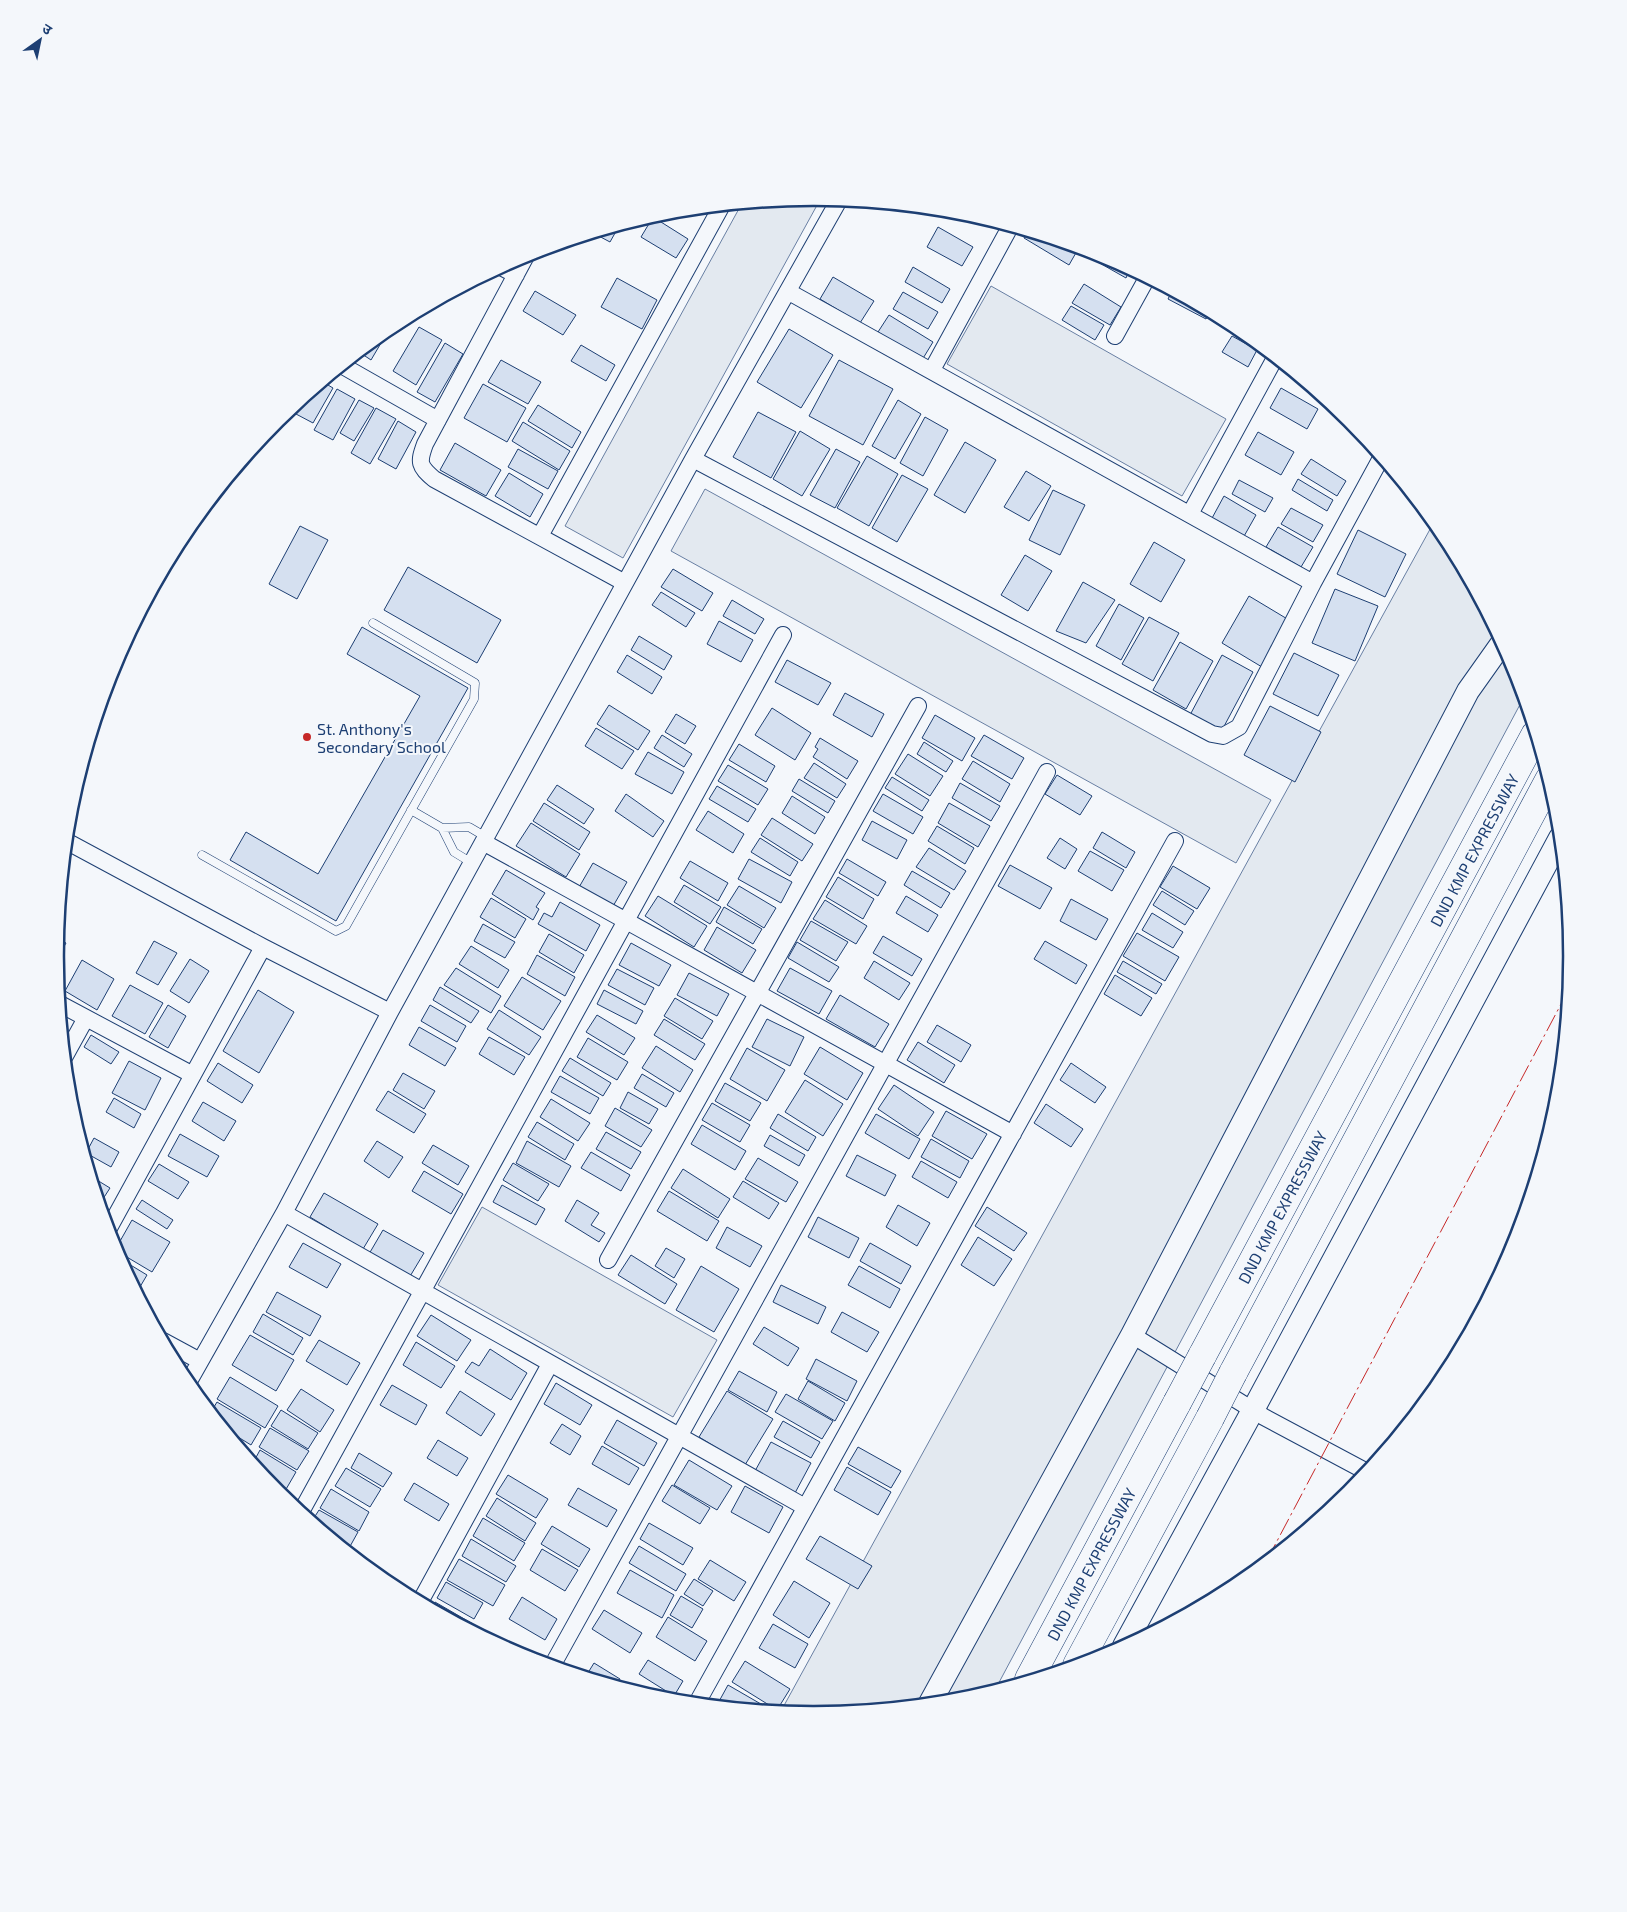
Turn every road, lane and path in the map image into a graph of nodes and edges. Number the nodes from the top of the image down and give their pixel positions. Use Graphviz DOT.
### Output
graph roads {
  1 [pos="835,207"];
  2 [pos="718,213"];
  3 [pos="1007,232"];
  4 [pos="521,266"];
  5 [pos="509,271"];
  6 [pos="516,275"];
  7 [pos="1144,284"];
  8 [pos="789,292"];
  9 [pos="1115,336"];
  10 [pos="1272,363"];
  11 [pos="348,369"];
  12 [pos="932,370"];
  13 [pos="438,420"];
  14 [pos="693,459"];
  15 [pos="1378,463"];
  16 [pos="1190,514"];
  17 [pos="540,536"];
  18 [pos="625,583"];
  19 [pos="1313,583"];
  20 [pos="373,623"];
  21 [pos="783,635"];
  22 [pos="1497,650"];
  23 [pos="918,706"];
  24 [pos="1531,742"];
  25 [pos="1047,772"];
  26 [pos="1544,789"];
  27 [pos="411,810"];
  28 [pos="442,828"];
  29 [pos="485,839"];
  30 [pos="1175,841"];
  31 [pos="72,844"];
  32 [pos="1555,847"];
  33 [pos="202,855"];
  34 [pos="472,863"];
  35 [pos="626,921"];
  36 [pos="263,947"];
  37 [pos="757,993"];
  38 [pos="65,1007"];
  39 [pos="390,1012"];
  40 [pos="86,1018"];
  41 [pos="69,1048"];
  42 [pos="886,1064"];
  43 [pos="193,1075"];
  44 [pos="1013,1134"];
  45 [pos="284,1213"];
  46 [pos="113,1221"];
  47 [pos="608,1260"];
  48 [pos="422,1292"];
  49 [pos="1132,1335"];
  50 [pos="174,1347"];
  51 [pos="200,1361"];
  52 [pos="550,1364"];
  53 [pos="192,1376"];
  54 [pos="1259,1413"];
  55 [pos="679,1436"];
  56 [pos="1360,1468"];
  57 [pos="304,1506"];
  58 [pos="806,1507"];
  59 [pos="424,1595"];
  60 [pos="1131,1635"];
  61 [pos="1082,1656"];
  62 [pos="556,1660"];
  63 [pos="1032,1673"];
  64 [pos="934,1695"];
  65 [pos="701,1696"];
  1 -- 8 [label="street"];
  2 -- 17 [label="street"];
  3 -- 12 [label="street"];
  4 -- 6 [label="street"];
  5 -- 6 [label="street"];
  6 -- 13 [label="street"];
  7 -- 9 [label="street"];
  8 -- 12 [label="street"];
  8 -- 14 [label="street"];
  10 -- 16 [label="street"];
  11 -- 13 [label="street"];
  12 -- 16 [label="street"];
  13 -- 17 [label="street"];
  14 -- 18 [label="street"];
  14 -- 19 [label="street"];
  15 -- 19 [label="street"];
  16 -- 19 [label="street"];
  17 -- 18 [label="street"];
  18 -- 29 [label="street"];
  20 -- 27 [label="lane"];
  21 -- 35 [label="street"];
  22 -- 49 [label="street"];
  23 -- 37 [label="street"];
  24 -- 63 [label="highway, DND KMP EXPRESSWAY, bridge"];
  25 -- 42 [label="street"];
  26 -- 61 [label="highway, DND KMP EXPRESSWAY, bridge"];
  27 -- 28 [label="lane"];
  27 -- 33 [label="lane"];
  28 -- 29 [label="lane"];
  28 -- 34 [label="lane"];
  29 -- 34 [label="street"];
  29 -- 35 [label="street"];
  30 -- 44 [label="street"];
  31 -- 36 [label="street"];
  32 -- 54 [label="street"];
  34 -- 39 [label="street"];
  35 -- 37 [label="street"];
  35 -- 48 [label="street"];
  36 -- 39 [label="street"];
  36 -- 43 [label="street"];
  37 -- 42 [label="street"];
  37 -- 47 [label="street"];
  38 -- 40 [label="street"];
  39 -- 45 [label="street"];
  40 -- 41 [label="street"];
  40 -- 43 [label="street"];
  42 -- 44 [label="street"];
  42 -- 55 [label="street"];
  43 -- 46 [label="street"];
  44 -- 58 [label="street"];
  45 -- 48 [label="street"];
  45 -- 51 [label="street"];
  48 -- 52 [label="street"];
  48 -- 57 [label="street"];
  49 -- 54 [label="street"];
  49 -- 64 [label="street"];
  50 -- 51 [label="street"];
  51 -- 53 [label="street"];
  52 -- 55 [label="street"];
  52 -- 59 [label="street"];
  54 -- 56 [label="street"];
  54 -- 60 [label="street"];
  55 -- 58 [label="street"];
  55 -- 62 [label="street"];
  58 -- 65 [label="street"];
}
